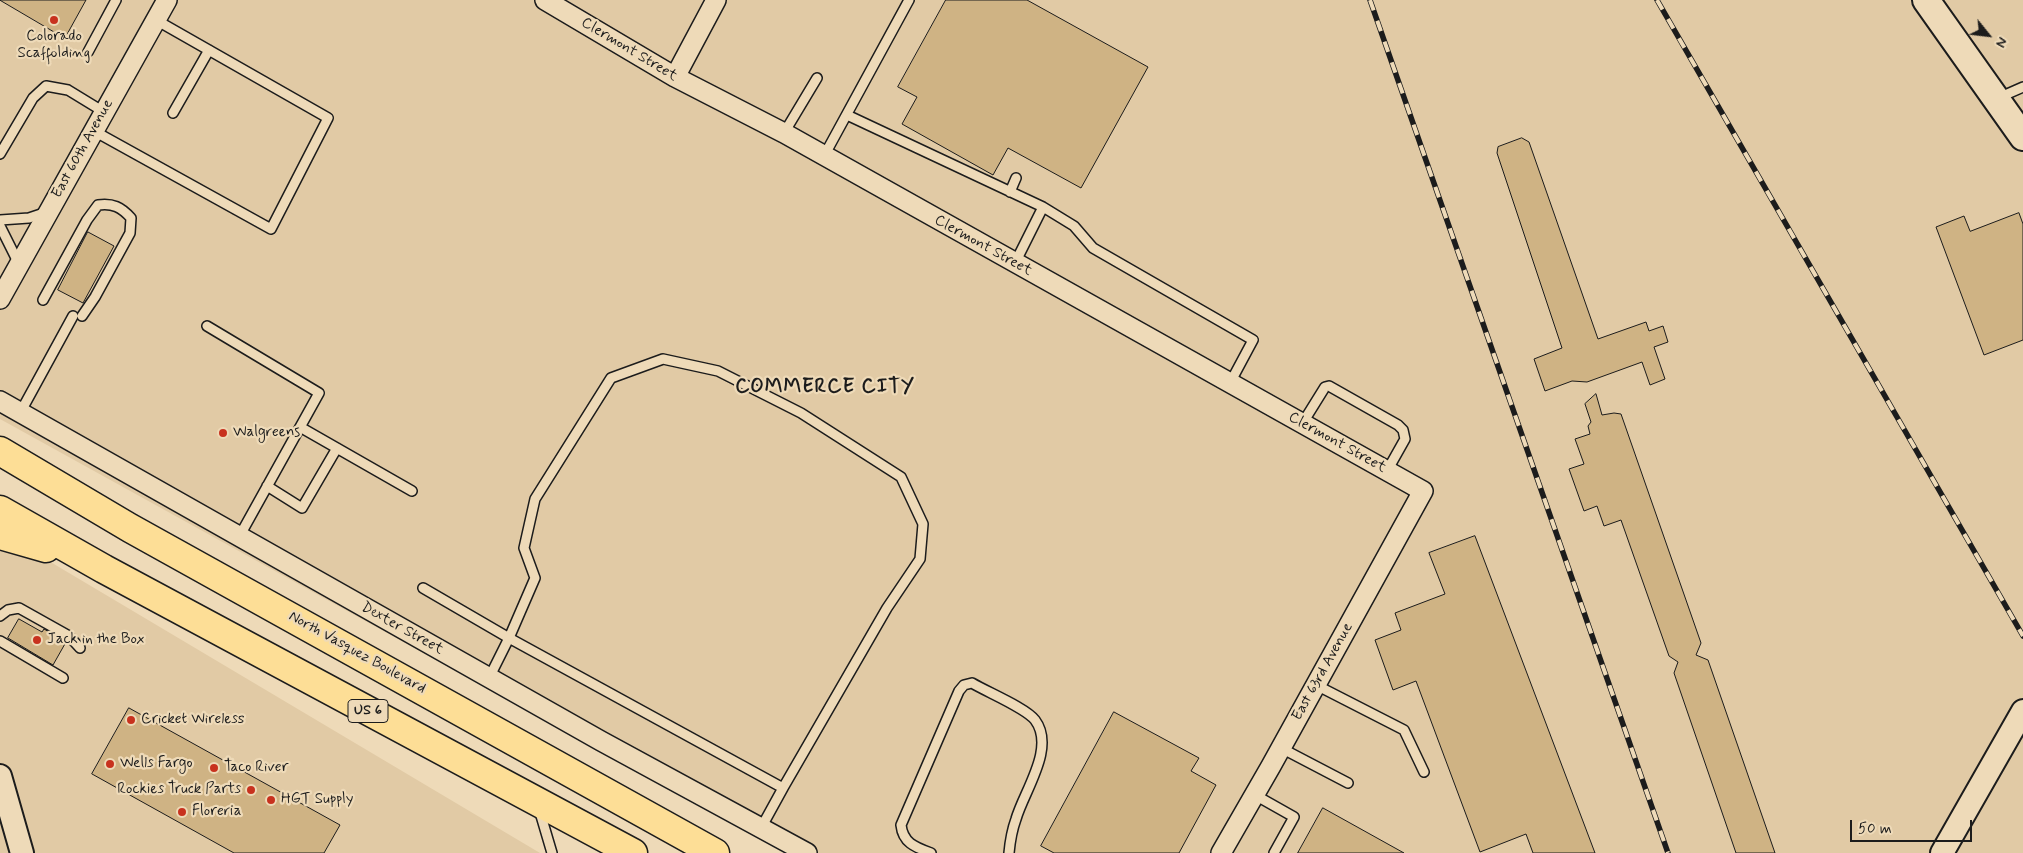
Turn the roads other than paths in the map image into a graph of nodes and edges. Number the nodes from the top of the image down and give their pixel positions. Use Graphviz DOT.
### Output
graph roads {
  1 [pos="116,0"];
  2 [pos="167,0"];
  3 [pos="545,0"];
  4 [pos="716,0"];
  5 [pos="909,0"];
  6 [pos="1926,0"];
  7 [pos="156,20"];
  8 [pos="209,50"];
  9 [pos="88,52"];
  10 [pos="675,77"];
  11 [pos="817,78"];
  12 [pos="2023,87"];
  13 [pos="1996,99"];
  14 [pos="104,112"];
  15 [pos="173,113"];
  16 [pos="847,115"];
  17 [pos="94,131"];
  18 [pos="784,133"];
  19 [pos="2023,137"];
  20 [pos="0,154"];
  21 [pos="824,156"];
  22 [pos="1016,178"];
  23 [pos="1010,192"];
  24 [pos="1042,207"];
  25 [pos="49,211"];
  26 [pos="0,220"];
  27 [pos="0,226"];
  28 [pos="1014,264"];
  29 [pos="19,265"];
  30 [pos="0,299"];
  31 [pos="43,300"];
  32 [pos="207,326"];
  33 [pos="1230,383"];
  34 [pos="0,401"];
  35 [pos="20,413"];
  36 [pos="1302,424"];
  37 [pos="300,427"];
  38 [pos="337,448"];
  39 [pos="0,451"];
  40 [pos="1387,471"];
  41 [pos="267,486"];
  42 [pos="1423,490"];
  43 [pos="412,491"];
  44 [pos="0,510"];
  45 [pos="0,535"];
  46 [pos="239,537"];
  47 [pos="104,568"];
  48 [pos="423,588"];
  49 [pos="0,616"];
  50 [pos="509,638"];
  51 [pos="0,641"];
  52 [pos="80,648"];
  53 [pos="63,678"];
  54 [pos="489,678"];
  55 [pos="1316,685"];
  56 [pos="2023,711"];
  57 [pos="1281,748"];
  58 [pos="1424,772"];
  59 [pos="0,776"];
  60 [pos="1348,783"];
  61 [pos="783,788"];
  62 [pos="1255,795"];
  63 [pos="537,801"];
  64 [pos="761,828"];
  65 [pos="704,846"];
  66 [pos="22,853"];
  67 [pos="552,853"];
  68 [pos="633,853"];
  69 [pos="721,853"];
  70 [pos="807,853"];
  71 [pos="931,853"];
  72 [pos="1009,853"];
  73 [pos="1221,853"];
  74 [pos="1274,853"];
  75 [pos="1942,853"];
  1 -- 9 [label="lane"];
  2 -- 7 [label="street, East 60th Avenue"];
  3 -- 10 [label="street, Clermont Street"];
  4 -- 10 [label="street"];
  5 -- 16 [label="lane"];
  6 -- 13 [label="main road"];
  7 -- 8 [label="lane"];
  7 -- 14 [label="street, East 60th Avenue"];
  8 -- 15 [label="lane"];
  8 -- 17 [label="lane"];
  10 -- 18 [label="street, Clermont Street"];
  11 -- 18 [label="lane"];
  12 -- 13 [label="lane"];
  13 -- 19 [label="main road"];
  14 -- 17 [label="street, East 60th Avenue"];
  14 -- 20 [label="lane"];
  16 -- 21 [label="lane"];
  16 -- 23 [label="lane"];
  17 -- 25 [label="street, East 60th Avenue"];
  18 -- 21 [label="street, Clermont Street"];
  21 -- 28 [label="street, Clermont Street"];
  22 -- 23 [label="lane"];
  23 -- 24 [label="lane"];
  24 -- 28 [label="lane"];
  24 -- 33 [label="lane"];
  25 -- 26 [label="lane"];
  25 -- 29 [label="street, East 60th Avenue"];
  27 -- 29 [label="lane"];
  28 -- 33 [label="street, Clermont Street"];
  29 -- 30 [label="street, East 60th Avenue"];
  31 -- 35 [label="lane"];
  32 -- 37 [label="lane"];
  33 -- 36 [label="street, Clermont Street"];
  34 -- 35 [label="street, Dexter Street"];
  35 -- 46 [label="street, Dexter Street"];
  36 -- 40 [label="street, Clermont Street"];
  36 -- 40 [label="lane"];
  37 -- 38 [label="lane"];
  37 -- 41 [label="lane"];
  38 -- 41 [label="lane"];
  38 -- 43 [label="lane"];
  39 -- 65 [label="highway, North Vasquez Boulevard"];
  40 -- 42 [label="street, Clermont Street"];
  41 -- 46 [label="lane"];
  42 -- 55 [label="street, East 63rd Avenue"];
  44 -- 47 [label="highway, US 6"];
  45 -- 47 [label="highway"];
  46 -- 54 [label="street, Dexter Street"];
  47 -- 63 [label="highway, US 6"];
  48 -- 50 [label="lane"];
  49 -- 52 [label="lane"];
  50 -- 54 [label="lane"];
  50 -- 61 [label="lane"];
  50 -- 61 [label="lane"];
  51 -- 53 [label="lane"];
  54 -- 64 [label="street, Dexter Street"];
  55 -- 57 [label="street, East 63rd Avenue"];
  55 -- 58 [label="lane"];
  56 -- 75 [label="street"];
  57 -- 60 [label="lane"];
  57 -- 62 [label="street, East 63rd Avenue"];
  59 -- 66 [label="street"];
  61 -- 64 [label="lane"];
  62 -- 73 [label="street, East 63rd Avenue"];
  62 -- 74 [label="lane"];
  63 -- 67 [label="lane"];
  63 -- 68 [label="highway, US 6"];
  64 -- 70 [label="street, Dexter Street"];
  65 -- 69 [label="highway, North Vasquez Boulevard"];
  71 -- 72 [label="lane"];
}
